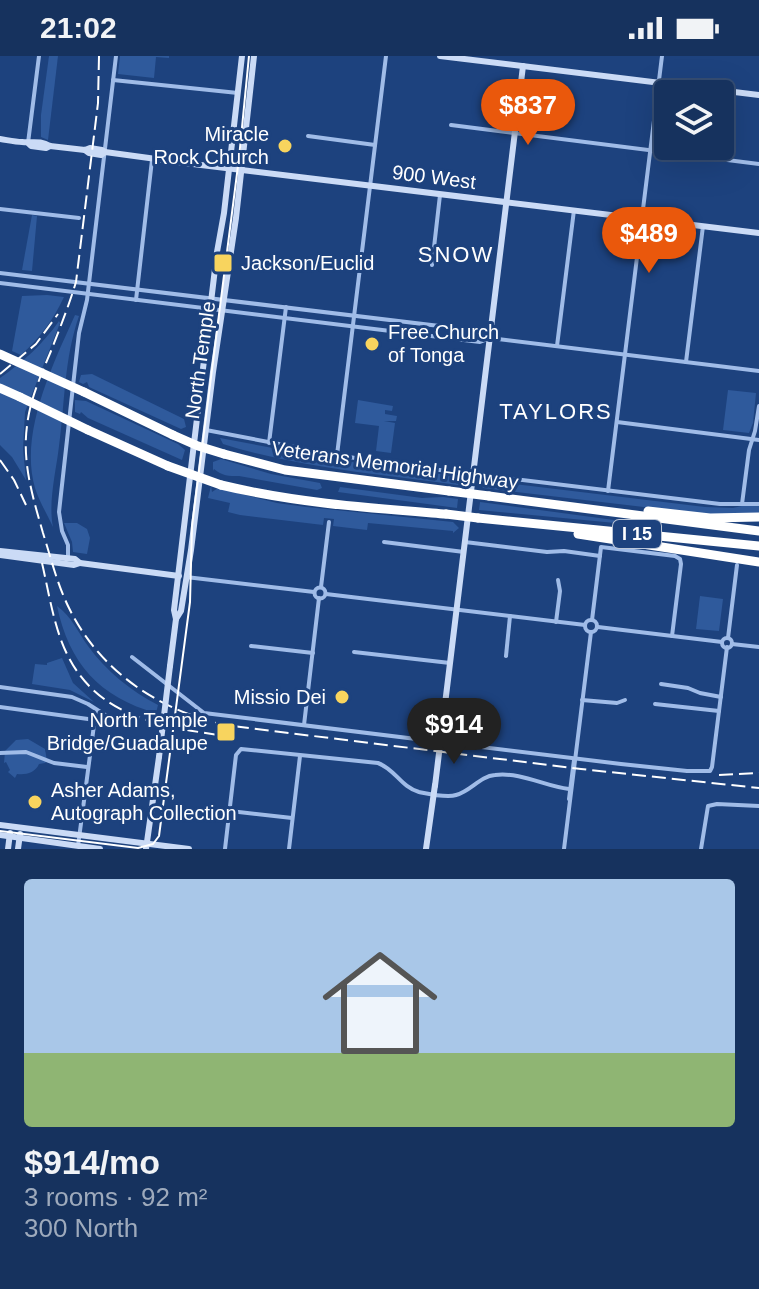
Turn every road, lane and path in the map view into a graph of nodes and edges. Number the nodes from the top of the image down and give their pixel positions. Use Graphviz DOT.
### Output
graph roads {
  1 [pos="39,56"];
  2 [pos="116,56"];
  3 [pos="242,56"];
  4 [pos="254,56"];
  5 [pos="386,56"];
  6 [pos="440,56"];
  7 [pos="662,56"];
  8 [pos="524,58"];
  9 [pos="523,66"];
  10 [pos="113,80"];
  11 [pos="658,80"];
  12 [pos="654,82"];
  13 [pos="734,92"];
  14 [pos="238,94"];
  15 [pos="759,95"];
  16 [pos="654,117"];
  17 [pos="451,125"];
  18 [pos="515,134"];
  19 [pos="308,136"];
  20 [pos="0,139"];
  21 [pos="28,143"];
  22 [pos="375,145"];
  23 [pos="650,151"];
  24 [pos="105,152"];
  25 [pos="153,159"];
  26 [pos="759,164"];
  27 [pos="229,168"];
  28 [pos="242,169"];
  29 [pos="370,185"];
  30 [pos="440,194"];
  31 [pos="506,202"];
  32 [pos="0,209"];
  33 [pos="574,210"];
  34 [pos="79,218"];
  35 [pos="642,219"];
  36 [pos="703,226"];
  37 [pos="759,233"];
  38 [pos="432,265"];
  39 [pos="0,273"];
  40 [pos="27,276"];
  41 [pos="0,283"];
  42 [pos="89,284"];
  43 [pos="26,286"];
  44 [pos="137,289"];
  45 [pos="87,294"];
  46 [pos="211,299"];
  47 [pos="136,300"];
  48 [pos="224,300"];
  49 [pos="286,307"];
  50 [pos="210,309"];
  51 [pos="223,311"];
  52 [pos="354,316"];
  53 [pos="284,319"];
  54 [pos="353,326"];
  55 [pos="490,338"];
  56 [pos="557,346"];
  57 [pos="0,354"];
  58 [pos="625,355"];
  59 [pos="686,362"];
  60 [pos="759,371"];
  61 [pos="0,389"];
  62 [pos="759,406"];
  63 [pos="617,422"];
  64 [pos="206,430"];
  65 [pos="752,439"];
  66 [pos="759,440"];
  67 [pos="269,443"];
  68 [pos="337,455"];
  69 [pos="473,474"];
  70 [pos="608,491"];
  71 [pos="521,501"];
  72 [pos="742,504"];
  73 [pos="759,504"];
  74 [pos="759,517"];
  75 [pos="329,522"];
  76 [pos="516,522"];
  77 [pos="759,531"];
  78 [pos="384,542"];
  79 [pos="465,542"];
  80 [pos="759,546"];
  81 [pos="464,552"];
  82 [pos="0,553"];
  83 [pos="600,556"];
  84 [pos="68,559"];
  85 [pos="759,562"];
  86 [pos="80,563"];
  87 [pos="737,565"];
  88 [pos="182,577"];
  89 [pos="558,580"];
  90 [pos="321,587"];
  91 [pos="314,592"];
  92 [pos="326,594"];
  93 [pos="319,598"];
  94 [pos="456,610"];
  95 [pos="510,616"];
  96 [pos="592,620"];
  97 [pos="556,622"];
  98 [pos="585,625"];
  99 [pos="598,627"];
  100 [pos="591,632"];
  101 [pos="672,636"];
  102 [pos="728,638"];
  103 [pos="722,642"];
  104 [pos="251,646"];
  105 [pos="729,646"];
  106 [pos="759,647"];
  107 [pos="354,652"];
  108 [pos="313,653"];
  109 [pos="506,656"];
  110 [pos="132,657"];
  111 [pos="450,663"];
  112 [pos="661,684"];
  113 [pos="0,687"];
  114 [pos="721,697"];
  115 [pos="582,700"];
  116 [pos="625,700"];
  117 [pos="655,704"];
  118 [pos="0,707"];
  119 [pos="96,710"];
  120 [pos="719,711"];
  121 [pos="94,719"];
  122 [pos="119,722"];
  123 [pos="132,725"];
  124 [pos="304,725"];
  125 [pos="441,741"];
  126 [pos="0,753"];
  127 [pos="300,756"];
  128 [pos="576,757"];
  129 [pos="88,767"];
  130 [pos="569,789"];
  131 [pos="435,790"];
  132 [pos="570,801"];
  133 [pos="759,806"];
  134 [pos="230,811"];
  135 [pos="292,818"];
  136 [pos="0,825"];
  137 [pos="11,826"];
  138 [pos="21,827"];
  139 [pos="0,835"];
  140 [pos="80,835"];
  141 [pos="9,837"];
  142 [pos="19,838"];
  143 [pos="78,846"];
  144 [pos="146,846"];
  145 [pos="8,849"];
  146 [pos="18,849"];
  147 [pos="100,849"];
  148 [pos="189,849"];
  149 [pos="225,849"];
  150 [pos="289,849"];
  151 [pos="426,849"];
  152 [pos="564,849"];
  153 [pos="701,849"];
  1 -- 21 [label="street"];
  2 -- 10 [label="street"];
  3 -- 14 [label="main road, North Temple"];
  4 -- 28 [label="main road, North Temple"];
  5 -- 22 [label="street"];
  6 -- 9 [label="main road"];
  7 -- 11 [label="street"];
  8 -- 9 [label="street"];
  9 -- 12 [label="main road"];
  9 -- 18 [label="main road"];
  10 -- 14 [label="street"];
  10 -- 24 [label="street"];
  13 -- 15 [label="main road"];
  14 -- 27 [label="main road, North Temple"];
  16 -- 23 [label="street"];
  17 -- 18 [label="street"];
  18 -- 23 [label="street"];
  18 -- 31 [label="main road"];
  19 -- 22 [label="street"];
  20 -- 21 [label="main road, 900 West"];
  21 -- 24 [label="main road, 900 West"];
  22 -- 29 [label="street"];
  23 -- 26 [label="street"];
  23 -- 35 [label="street"];
  24 -- 25 [label="main road, 900 West"];
  24 -- 42 [label="street"];
  25 -- 27 [label="main road, 900 West"];
  25 -- 44 [label="street"];
  27 -- 28 [label="main road, 900 West"];
  27 -- 46 [label="main road, North Temple"];
  28 -- 29 [label="main road, 900 West"];
  28 -- 48 [label="main road, North Temple"];
  29 -- 30 [label="main road, 900 West"];
  29 -- 52 [label="street"];
  30 -- 31 [label="main road, 900 West"];
  30 -- 38 [label="street"];
  31 -- 33 [label="main road, 900 West"];
  31 -- 55 [label="main road"];
  32 -- 34 [label="street"];
  33 -- 35 [label="main road, 900 West"];
  33 -- 56 [label="street"];
  35 -- 36 [label="main road, 900 West"];
  35 -- 58 [label="street"];
  36 -- 37 [label="main road, 900 West"];
  36 -- 59 [label="street"];
  39 -- 40 [label="street"];
  40 -- 42 [label="street"];
  40 -- 43 [label="street"];
  41 -- 43 [label="street"];
  42 -- 44 [label="street"];
  42 -- 45 [label="street"];
  43 -- 45 [label="street"];
  44 -- 46 [label="street"];
  44 -- 47 [label="street"];
  45 -- 47 [label="street"];
  45 -- 84 [label="street"];
  46 -- 48 [label="street"];
  46 -- 50 [label="main road, North Temple"];
  47 -- 50 [label="street"];
  48 -- 49 [label="street"];
  48 -- 51 [label="main road, North Temple"];
  49 -- 52 [label="street"];
  49 -- 53 [label="street"];
  50 -- 51 [label="street"];
  50 -- 88 [label="main road, North Temple"];
  51 -- 53 [label="street"];
  51 -- 64 [label="main road, North Temple"];
  52 -- 54 [label="street"];
  52 -- 55 [label="street"];
  53 -- 54 [label="street"];
  53 -- 67 [label="street"];
  54 -- 55 [label="street"];
  54 -- 68 [label="street"];
  55 -- 56 [label="street"];
  55 -- 69 [label="main road"];
  56 -- 58 [label="street"];
  57 -- 71 [label="highway, Veterans Memorial Highway / I 15, bridge"];
  58 -- 59 [label="street"];
  58 -- 63 [label="street"];
  59 -- 60 [label="street"];
  61 -- 76 [label="highway, Veterans Memorial Highway / I 15, bridge"];
  62 -- 65 [label="street"];
  63 -- 65 [label="street"];
  63 -- 70 [label="street"];
  64 -- 67 [label="street"];
  64 -- 88 [label="main road, North Temple"];
  65 -- 66 [label="street"];
  65 -- 72 [label="street"];
  67 -- 68 [label="street"];
  68 -- 69 [label="street"];
  69 -- 70 [label="street"];
  69 -- 79 [label="main road"];
  70 -- 72 [label="street"];
  71 -- 74 [label="highway"];
  71 -- 77 [label="highway, Veterans Memorial Highway / I 15"];
  72 -- 73 [label="street"];
  75 -- 90 [label="street"];
  76 -- 80 [label="highway, Veterans Memorial Highway / I 15"];
  76 -- 85 [label="highway"];
  78 -- 81 [label="street"];
  79 -- 81 [label="main road"];
  79 -- 83 [label="street"];
  81 -- 94 [label="main road"];
  82 -- 84 [label="main road"];
  82 -- 86 [label="main road"];
  83 -- 96 [label="street"];
  83 -- 101 [label="street"];
  84 -- 86 [label="main road"];
  86 -- 88 [label="main road"];
  87 -- 102 [label="street"];
  88 -- 91 [label="street"];
  88 -- 144 [label="main road, North Temple, bridge"];
  89 -- 97 [label="street"];
  90 -- 91 [label="street"];
  90 -- 92 [label="street"];
  91 -- 93 [label="street"];
  92 -- 93 [label="street"];
  92 -- 94 [label="street"];
  93 -- 108 [label="street"];
  94 -- 95 [label="street"];
  94 -- 111 [label="main road"];
  95 -- 97 [label="street"];
  95 -- 109 [label="street"];
  96 -- 98 [label="street"];
  96 -- 99 [label="street"];
  97 -- 98 [label="street"];
  98 -- 100 [label="street"];
  99 -- 100 [label="street"];
  99 -- 101 [label="street"];
  100 -- 115 [label="street"];
  101 -- 103 [label="street"];
  102 -- 103 [label="street"];
  102 -- 105 [label="street"];
  103 -- 105 [label="street"];
  104 -- 108 [label="street"];
  105 -- 106 [label="street"];
  105 -- 114 [label="street"];
  107 -- 111 [label="street"];
  108 -- 124 [label="street"];
  110 -- 124 [label="street"];
  111 -- 125 [label="main road"];
  112 -- 114 [label="street"];
  113 -- 119 [label="street"];
  114 -- 120 [label="street"];
  115 -- 116 [label="street"];
  115 -- 128 [label="street"];
  117 -- 120 [label="street"];
  118 -- 121 [label="street"];
  119 -- 121 [label="street"];
  119 -- 122 [label="street"];
  120 -- 128 [label="street"];
  121 -- 122 [label="street"];
  121 -- 129 [label="street"];
  122 -- 123 [label="street"];
  124 -- 125 [label="street"];
  125 -- 128 [label="street"];
  125 -- 131 [label="main road"];
  126 -- 129 [label="street"];
  127 -- 131 [label="street"];
  127 -- 134 [label="street"];
  127 -- 135 [label="street"];
  128 -- 130 [label="street"];
  128 -- 132 [label="street"];
  129 -- 140 [label="street"];
  130 -- 131 [label="street"];
  130 -- 132 [label="street"];
  131 -- 151 [label="main road"];
  132 -- 152 [label="street"];
  133 -- 153 [label="street"];
  134 -- 135 [label="street"];
  134 -- 149 [label="street"];
  135 -- 150 [label="street"];
  136 -- 137 [label="main road"];
  137 -- 138 [label="main road"];
  137 -- 141 [label="main road"];
  138 -- 140 [label="main road"];
  138 -- 142 [label="main road"];
  139 -- 141 [label="main road"];
  140 -- 143 [label="street"];
  140 -- 144 [label="main road"];
  141 -- 142 [label="main road"];
  141 -- 145 [label="main road"];
  142 -- 143 [label="main road"];
  142 -- 146 [label="main road"];
  143 -- 147 [label="main road"];
  144 -- 148 [label="main road"];
}
